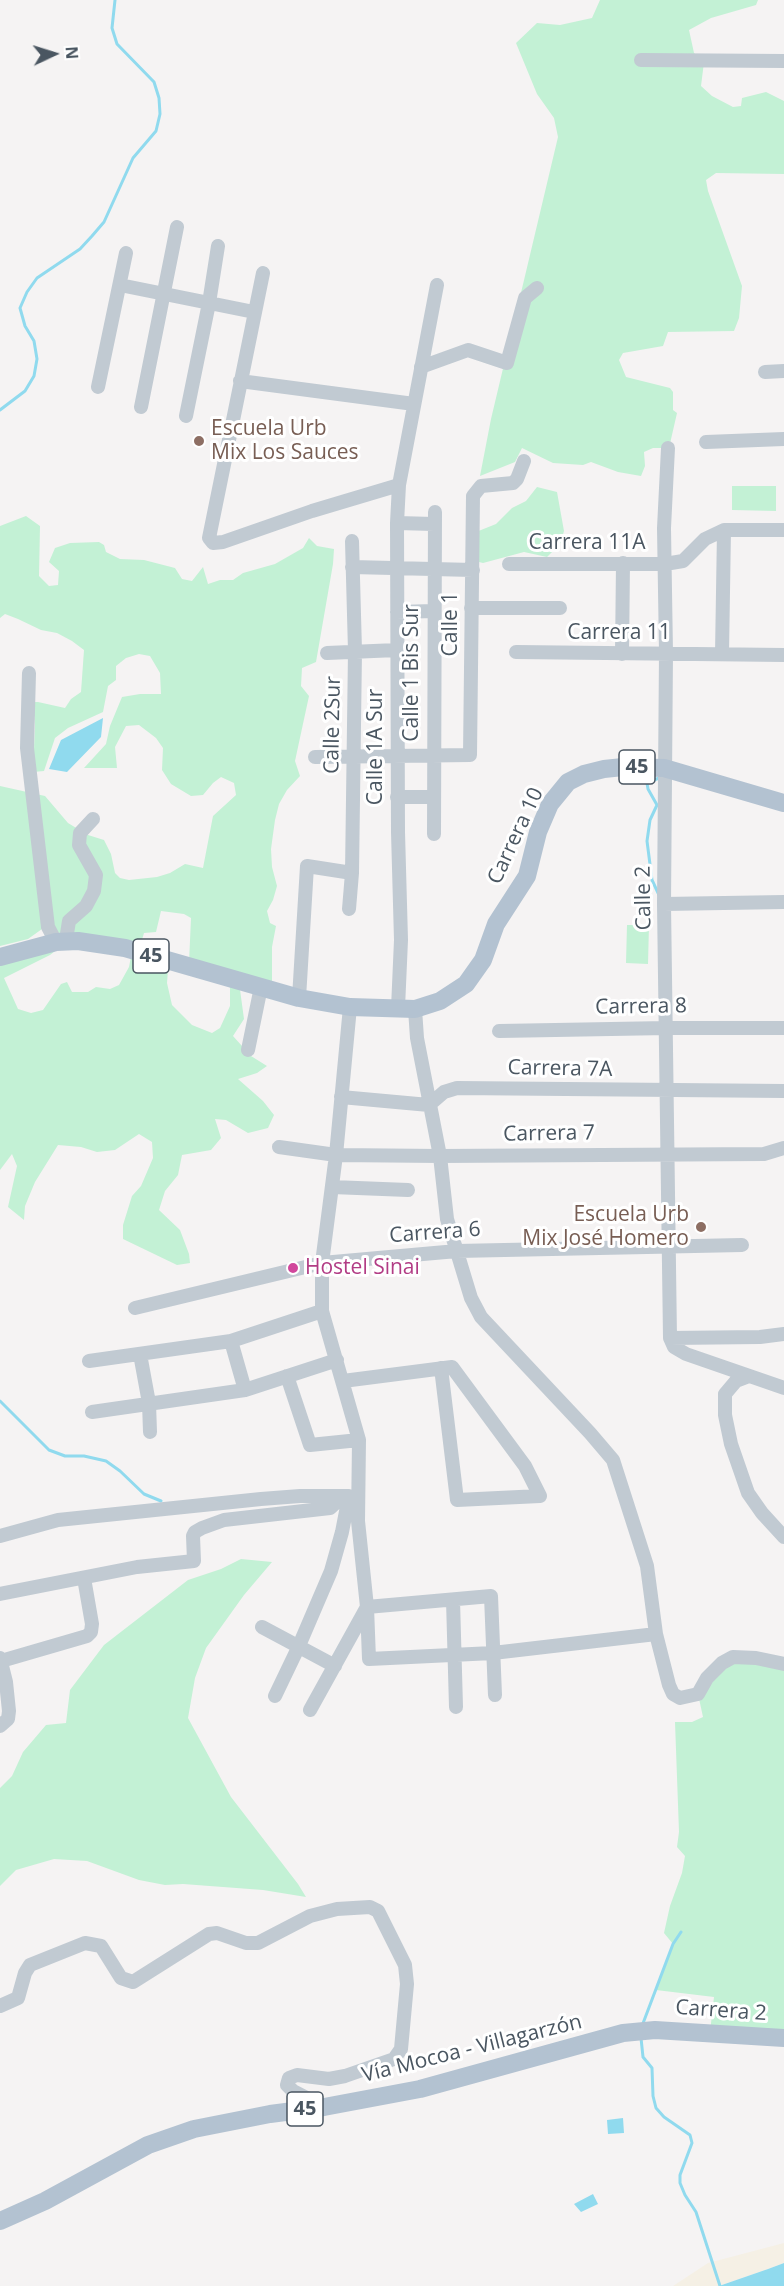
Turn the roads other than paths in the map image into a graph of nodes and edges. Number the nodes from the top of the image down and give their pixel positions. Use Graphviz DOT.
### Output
graph roads {
  1 [pos="641,60"];
  2 [pos="784,61"];
  3 [pos="177,227"];
  4 [pos="218,246"];
  5 [pos="126,253"];
  6 [pos="263,273"];
  7 [pos="120,285"];
  8 [pos="436,285"];
  9 [pos="537,288"];
  10 [pos="164,294"];
  11 [pos="209,303"];
  12 [pos="254,312"];
  13 [pos="421,368"];
  14 [pos="784,371"];
  15 [pos="765,372"];
  16 [pos="240,381"];
  17 [pos="98,387"];
  18 [pos="414,404"];
  19 [pos="141,407"];
  20 [pos="186,416"];
  21 [pos="784,439"];
  22 [pos="706,442"];
  23 [pos="668,448"];
  24 [pos="524,461"];
  25 [pos="399,485"];
  26 [pos="397,523"];
  27 [pos="784,530"];
  28 [pos="718,532"];
  29 [pos="352,541"];
  30 [pos="623,563"];
  31 [pos="509,564"];
  32 [pos="665,564"];
  33 [pos="352,567"];
  34 [pos="396,567"];
  35 [pos="434,568"];
  36 [pos="473,570"];
  37 [pos="471,608"];
  38 [pos="560,608"];
  39 [pos="434,611"];
  40 [pos="397,612"];
  41 [pos="397,650"];
  42 [pos="355,651"];
  43 [pos="516,652"];
  44 [pos="327,653"];
  45 [pos="666,653"];
  46 [pos="622,654"];
  47 [pos="722,654"];
  48 [pos="784,655"];
  49 [pos="29,673"];
  50 [pos="433,755"];
  51 [pos="397,756"];
  52 [pos="315,757"];
  53 [pos="354,757"];
  54 [pos="664,768"];
  55 [pos="397,797"];
  56 [pos="433,797"];
  57 [pos="784,803"];
  58 [pos="93,819"];
  59 [pos="434,834"];
  60 [pos="352,873"];
  61 [pos="784,902"];
  62 [pos="664,904"];
  63 [pos="349,909"];
  64 [pos="61,941"];
  65 [pos="0,957"];
  66 [pos="261,987"];
  67 [pos="299,998"];
  68 [pos="350,1007"];
  69 [pos="406,1008"];
  70 [pos="667,1028"];
  71 [pos="784,1028"];
  72 [pos="499,1031"];
  73 [pos="248,1050"];
  74 [pos="668,1091"];
  75 [pos="784,1091"];
  76 [pos="341,1097"];
  77 [pos="429,1105"];
  78 [pos="279,1147"];
  79 [pos="784,1148"];
  80 [pos="669,1154"];
  81 [pos="336,1155"];
  82 [pos="440,1156"];
  83 [pos="332,1187"];
  84 [pos="408,1190"];
  85 [pos="669,1245"];
  86 [pos="742,1245"];
  87 [pos="457,1251"];
  88 [pos="322,1263"];
  89 [pos="135,1308"];
  90 [pos="322,1311"];
  91 [pos="784,1334"];
  92 [pos="231,1341"];
  93 [pos="672,1342"];
  94 [pos="140,1354"];
  95 [pos="337,1360"];
  96 [pos="89,1361"];
  97 [pos="441,1368"];
  98 [pos="287,1376"];
  99 [pos="749,1376"];
  100 [pos="343,1381"];
  101 [pos="784,1388"];
  102 [pos="245,1390"];
  103 [pos="149,1403"];
  104 [pos="92,1412"];
  105 [pos="150,1432"];
  106 [pos="359,1440"];
  107 [pos="350,1496"];
  108 [pos="279,1497"];
  109 [pos="286,1514"];
  110 [pos="372,1519"];
  111 [pos="358,1521"];
  112 [pos="0,1536"];
  113 [pos="784,1537"];
  114 [pos="84,1578"];
  115 [pos="0,1594"];
  116 [pos="453,1599"];
  117 [pos="367,1607"];
  118 [pos="262,1627"];
  119 [pos="656,1634"];
  120 [pos="298,1648"];
  121 [pos="493,1653"];
  122 [pos="454,1655"];
  123 [pos="0,1659"];
  124 [pos="784,1664"];
  125 [pos="335,1666"];
  126 [pos="495,1695"];
  127 [pos="275,1696"];
  128 [pos="456,1707"];
  129 [pos="310,1710"];
  130 [pos="2,1722"];
  131 [pos="0,2006"];
  132 [pos="654,2030"];
  133 [pos="784,2038"];
  134 [pos="324,2107"];
  135 [pos="0,2222"];
  1 -- 2 [label="street"];
  3 -- 10 [label="street"];
  4 -- 11 [label="street"];
  5 -- 7 [label="street"];
  6 -- 12 [label="street"];
  7 -- 10 [label="street"];
  7 -- 17 [label="street"];
  8 -- 13 [label="street, Calle 1A Sur"];
  9 -- 13 [label="street"];
  10 -- 11 [label="street"];
  10 -- 19 [label="street"];
  11 -- 12 [label="street"];
  11 -- 20 [label="street"];
  12 -- 16 [label="street"];
  13 -- 18 [label="street, Calle 1A Sur"];
  14 -- 15 [label="street"];
  16 -- 18 [label="street"];
  16 -- 25 [label="street"];
  18 -- 25 [label="street, Calle 1A Sur"];
  21 -- 22 [label="street"];
  23 -- 32 [label="street, Calle 2"];
  24 -- 36 [label="street, Calle 1"];
  25 -- 26 [label="street, Calle 1A Sur"];
  26 -- 34 [label="street, Calle 1A Sur"];
  26 -- 35 [label="street, Calle 1 Bis Sur"];
  27 -- 28 [label="street"];
  28 -- 32 [label="street"];
  28 -- 47 [label="street"];
  29 -- 33 [label="street, Calle 2Sur"];
  30 -- 31 [label="street, Carrera 11A"];
  30 -- 32 [label="street, Carrera 11A"];
  30 -- 46 [label="street"];
  32 -- 45 [label="street, Calle 2"];
  33 -- 34 [label="street"];
  33 -- 42 [label="street, Calle 2Sur"];
  34 -- 35 [label="street"];
  34 -- 40 [label="street, Calle 1A Sur"];
  35 -- 36 [label="street"];
  35 -- 39 [label="street, Calle 1 Bis Sur"];
  36 -- 37 [label="street, Calle 1"];
  37 -- 38 [label="street"];
  37 -- 50 [label="street, Calle 1"];
  39 -- 40 [label="street"];
  39 -- 50 [label="street, Calle 1 Bis Sur"];
  40 -- 41 [label="street, Calle 1A Sur"];
  41 -- 42 [label="street"];
  41 -- 51 [label="street, Calle 1A Sur"];
  42 -- 44 [label="street"];
  42 -- 53 [label="street, Calle 2Sur"];
  43 -- 46 [label="street, Carrera 11"];
  45 -- 46 [label="street, Carrera 11"];
  45 -- 47 [label="street, Carrera 11"];
  45 -- 54 [label="street, Calle 2"];
  47 -- 48 [label="street, Carrera 11"];
  49 -- 64 [label="street"];
  50 -- 51 [label="street"];
  50 -- 56 [label="street, Calle 1 Bis Sur"];
  51 -- 53 [label="street"];
  51 -- 55 [label="street, Calle 1A Sur"];
  52 -- 53 [label="street"];
  53 -- 60 [label="street, Calle 2Sur"];
  54 -- 57 [label="main road, Carrera 10 / 45"];
  54 -- 62 [label="street, Calle 2"];
  54 -- 69 [label="main road, Carrera 10 / 45"];
  55 -- 56 [label="street"];
  55 -- 69 [label="street, Calle 1A Sur"];
  56 -- 59 [label="street, Calle 1 Bis Sur"];
  58 -- 64 [label="street"];
  60 -- 63 [label="street, Calle 2Sur"];
  60 -- 67 [label="street"];
  61 -- 62 [label="street"];
  62 -- 70 [label="street, Calle 2"];
  64 -- 65 [label="main road, 45"];
  64 -- 66 [label="main road, 45"];
  66 -- 67 [label="main road, 45"];
  66 -- 73 [label="street"];
  67 -- 68 [label="main road, Carrera 10 / 45"];
  68 -- 69 [label="main road, Carrera 10 / 45"];
  68 -- 76 [label="street"];
  69 -- 77 [label="street, Calle 1A Sur"];
  70 -- 71 [label="street, Carrera 8"];
  70 -- 72 [label="street, Carrera 8"];
  70 -- 74 [label="street, Calle 2"];
  74 -- 75 [label="street, Carrera 7A"];
  74 -- 77 [label="street, Carrera 7A"];
  74 -- 80 [label="street, Calle 2"];
  76 -- 77 [label="street"];
  76 -- 81 [label="street"];
  77 -- 82 [label="street, Calle 1A Sur"];
  78 -- 81 [label="street, Carrera 7"];
  79 -- 80 [label="street, Carrera 7"];
  80 -- 82 [label="street, Carrera 7"];
  80 -- 85 [label="street, Calle 2"];
  81 -- 82 [label="street, Carrera 7"];
  81 -- 83 [label="street"];
  82 -- 87 [label="street, Calle 1A Sur"];
  83 -- 84 [label="street"];
  83 -- 88 [label="street"];
  85 -- 86 [label="street, Carrera 6"];
  85 -- 87 [label="street, Carrera 6"];
  85 -- 93 [label="street, Calle 2"];
  87 -- 88 [label="street, Carrera 6"];
  87 -- 119 [label="street, Calle 1A Sur"];
  88 -- 89 [label="street, Carrera 6"];
  88 -- 90 [label="street"];
  90 -- 92 [label="street"];
  90 -- 95 [label="street"];
  91 -- 93 [label="street"];
  92 -- 94 [label="street"];
  92 -- 102 [label="street"];
  93 -- 99 [label="street"];
  94 -- 96 [label="street"];
  94 -- 103 [label="street"];
  95 -- 98 [label="street"];
  95 -- 100 [label="street"];
  97 -- 97 [label="street"];
  97 -- 100 [label="street"];
  98 -- 102 [label="street"];
  98 -- 106 [label="street"];
  99 -- 101 [label="street"];
  99 -- 113 [label="street"];
  100 -- 106 [label="street"];
  102 -- 103 [label="street"];
  103 -- 104 [label="street"];
  103 -- 105 [label="street"];
  106 -- 107 [label="street"];
  107 -- 108 [label="street"];
  107 -- 109 [label="street"];
  107 -- 111 [label="street"];
  107 -- 120 [label="street"];
  108 -- 109 [label="street"];
  108 -- 112 [label="street"];
  109 -- 114 [label="street"];
  110 -- 111 [label="street"];
  111 -- 117 [label="street"];
  114 -- 115 [label="street"];
  114 -- 123 [label="street"];
  116 -- 117 [label="street"];
  116 -- 121 [label="street"];
  116 -- 122 [label="street"];
  117 -- 122 [label="street"];
  117 -- 125 [label="street"];
  118 -- 120 [label="street"];
  119 -- 121 [label="street"];
  119 -- 124 [label="street, Calle 1A Sur"];
  120 -- 125 [label="street"];
  120 -- 127 [label="street"];
  121 -- 122 [label="street"];
  121 -- 126 [label="street"];
  122 -- 128 [label="street"];
  123 -- 130 [label="street"];
  125 -- 129 [label="street"];
  131 -- 134 [label="street"];
  132 -- 133 [label="main road, Carrera 2"];
  132 -- 134 [label="main road, Vía Mocoa - Villagarzón / 45"];
  134 -- 135 [label="main road, Vía Mocoa - Villagarzón / 45"];
}
